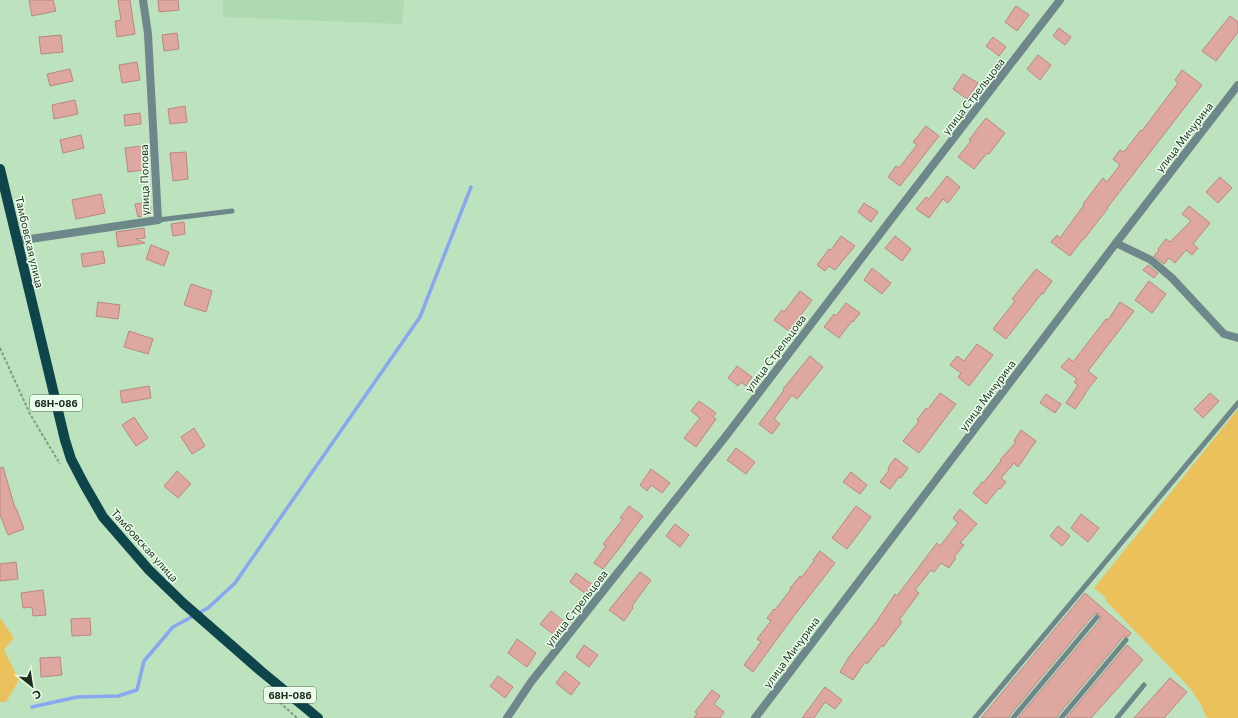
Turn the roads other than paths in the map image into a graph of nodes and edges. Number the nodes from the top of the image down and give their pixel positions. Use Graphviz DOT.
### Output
graph roads {
  1 [pos="144,0"];
  2 [pos="1060,0"];
  3 [pos="1238,85"];
  4 [pos="0,169"];
  5 [pos="232,211"];
  6 [pos="158,220"];
  7 [pos="17,241"];
  8 [pos="1116,243"];
  9 [pos="1238,338"];
  10 [pos="1238,402"];
  11 [pos="1098,617"];
  12 [pos="1126,640"];
  13 [pos="1144,685"];
  14 [pos="318,718"];
  15 [pos="507,718"];
  16 [pos="755,718"];
  17 [pos="975,718"];
  18 [pos="1013,718"];
  19 [pos="1061,718"];
  20 [pos="1117,718"];
  1 -- 6 [label="street, улица Попова"];
  2 -- 15 [label="street, улица Стрельцова"];
  3 -- 8 [label="street, улица Мичурина"];
  4 -- 7 [label="main road, Тамбовская улица / 68Н-086"];
  5 -- 6 [label="lane"];
  6 -- 7 [label="street, улица Попова"];
  7 -- 14 [label="main road, Тамбовская улица / 68Н-086"];
  8 -- 9 [label="street"];
  8 -- 16 [label="street, улица Мичурина"];
  10 -- 17 [label="lane"];
  11 -- 18 [label="lane"];
  12 -- 19 [label="lane"];
  13 -- 20 [label="lane"];
}
